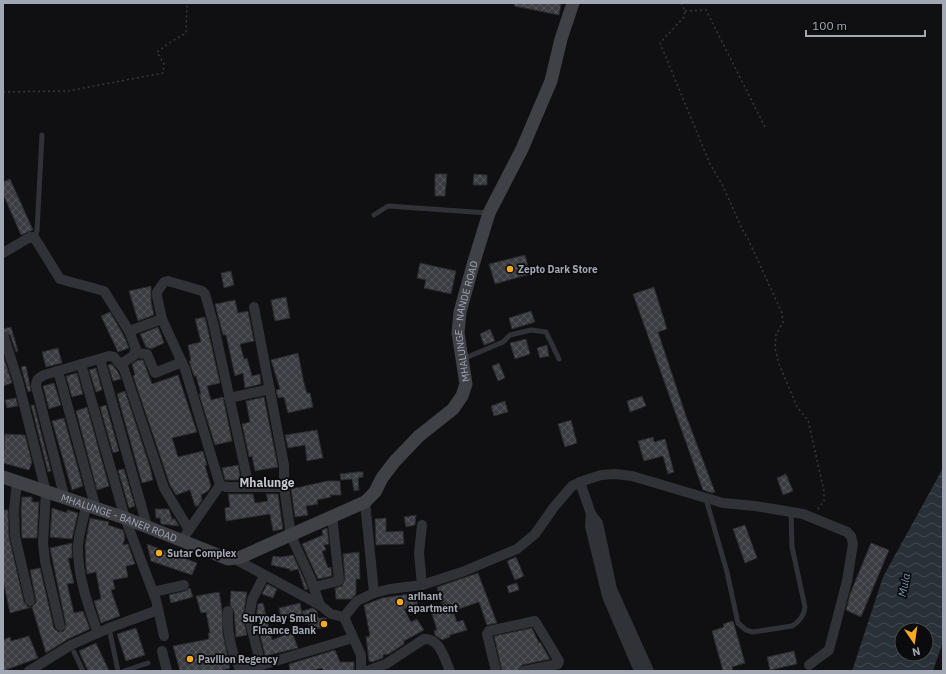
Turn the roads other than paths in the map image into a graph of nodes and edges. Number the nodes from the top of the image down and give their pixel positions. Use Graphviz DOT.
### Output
graph roads {
  1 [pos="573,3"];
  2 [pos="42,135"];
  3 [pos="489,213"];
  4 [pos="374,215"];
  5 [pos="34,237"];
  6 [pos="3,253"];
  7 [pos="254,307"];
  8 [pos="162,319"];
  9 [pos="129,330"];
  10 [pos="4,337"];
  11 [pos="135,353"];
  12 [pos="100,358"];
  13 [pos="559,359"];
  14 [pos="461,360"];
  15 [pos="182,362"];
  16 [pos="81,364"];
  17 [pos="121,364"];
  18 [pos="58,371"];
  19 [pos="270,389"];
  20 [pos="229,398"];
  21 [pos="3,477"];
  22 [pos="17,482"];
  23 [pos="580,482"];
  24 [pos="220,486"];
  25 [pos="248,487"];
  26 [pos="284,487"];
  27 [pos="46,492"];
  28 [pos="706,498"];
  29 [pos="65,499"];
  30 [pos="365,502"];
  31 [pos="91,507"];
  32 [pos="791,511"];
  33 [pos="591,514"];
  34 [pos="332,516"];
  35 [pos="125,518"];
  36 [pos="422,525"];
  37 [pos="147,526"];
  38 [pos="185,535"];
  39 [pos="290,536"];
  40 [pos="235,559"];
  41 [pos="264,576"];
  42 [pos="184,585"];
  43 [pos="422,586"];
  44 [pos="314,587"];
  45 [pos="153,592"];
  46 [pos="374,593"];
  47 [pos="30,602"];
  48 [pos="320,605"];
  49 [pos="158,610"];
  50 [pos="228,610"];
  51 [pos="344,617"];
  52 [pos="60,626"];
  53 [pos="109,628"];
  54 [pos="98,632"];
  55 [pos="164,636"];
  56 [pos="353,638"];
  57 [pos="162,651"];
  58 [pos="74,652"];
  59 [pos="148,663"];
  60 [pos="261,665"];
  61 [pos="809,665"];
  62 [pos="386,667"];
  63 [pos="29,671"];
  64 [pos="83,671"];
  65 [pos="118,671"];
  66 [pos="124,671"];
  67 [pos="167,671"];
  68 [pos="241,671"];
  69 [pos="361,671"];
  70 [pos="367,671"];
  71 [pos="450,671"];
  72 [pos="496,671"];
  73 [pos="524,671"];
  74 [pos="639,671"];
  75 [pos="649,671"];
  1 -- 3 [label="main road, MHALUNGE - NANDE ROAD"];
  2 -- 5 [label="lane"];
  3 -- 4 [label="lane"];
  3 -- 14 [label="main road, MHALUNGE - NANDE ROAD"];
  5 -- 6 [label="street"];
  5 -- 9 [label="street"];
  7 -- 19 [label="street"];
  8 -- 9 [label="street"];
  8 -- 15 [label="street"];
  8 -- 20 [label="street"];
  9 -- 11 [label="street"];
  10 -- 27 [label="street"];
  11 -- 15 [label="street"];
  11 -- 17 [label="street"];
  12 -- 16 [label="street"];
  12 -- 17 [label="street"];
  12 -- 37 [label="street"];
  13 -- 14 [label="lane"];
  14 -- 30 [label="main road, MHALUNGE - NANDE ROAD"];
  15 -- 24 [label="street"];
  16 -- 18 [label="street"];
  16 -- 35 [label="street"];
  17 -- 38 [label="street"];
  18 -- 29 [label="street"];
  18 -- 31 [label="street"];
  19 -- 20 [label="street"];
  19 -- 26 [label="street"];
  20 -- 25 [label="street"];
  21 -- 22 [label="main road, MHALUNGE - BANER ROAD"];
  22 -- 27 [label="main road, MHALUNGE - BANER ROAD"];
  22 -- 47 [label="street"];
  23 -- 28 [label="street"];
  23 -- 33 [label="street"];
  23 -- 43 [label="street"];
  24 -- 25 [label="street"];
  24 -- 38 [label="street"];
  25 -- 26 [label="street"];
  26 -- 39 [label="street"];
  27 -- 29 [label="main road, MHALUNGE - BANER ROAD"];
  27 -- 52 [label="street"];
  28 -- 32 [label="street"];
  28 -- 32 [label="lane"];
  29 -- 31 [label="main road, MHALUNGE - BANER ROAD"];
  30 -- 34 [label="main road, MHALUNGE - NANDE ROAD"];
  30 -- 46 [label="street"];
  31 -- 35 [label="main road, MHALUNGE - BANER ROAD"];
  31 -- 54 [label="street"];
  32 -- 61 [label="street"];
  33 -- 74 [label="street"];
  33 -- 75 [label="street"];
  34 -- 39 [label="main road, MHALUNGE - NANDE ROAD"];
  34 -- 44 [label="street"];
  35 -- 37 [label="main road, MHALUNGE - BANER ROAD"];
  35 -- 45 [label="street"];
  36 -- 43 [label="street"];
  37 -- 38 [label="main road, MHALUNGE - BANER ROAD"];
  38 -- 40 [label="main road, MHALUNGE - BANER ROAD"];
  39 -- 40 [label="main road, MHALUNGE - NANDE ROAD"];
  39 -- 44 [label="street"];
  40 -- 41 [label="street"];
  41 -- 48 [label="street"];
  41 -- 60 [label="street"];
  42 -- 45 [label="street"];
  43 -- 46 [label="street"];
  44 -- 48 [label="street"];
  45 -- 49 [label="street"];
  46 -- 51 [label="street"];
  48 -- 51 [label="street"];
  49 -- 53 [label="street"];
  49 -- 55 [label="street"];
  50 -- 68 [label="street"];
  51 -- 56 [label="street"];
  53 -- 54 [label="street"];
  53 -- 65 [label="lane"];
  54 -- 63 [label="street"];
  56 -- 60 [label="street"];
  56 -- 69 [label="street"];
  57 -- 67 [label="street"];
  58 -- 64 [label="lane"];
  59 -- 66 [label="lane"];
  60 -- 68 [label="street"];
  62 -- 70 [label="street"];
  62 -- 71 [label="street"];
  72 -- 73 [label="street"];
}
